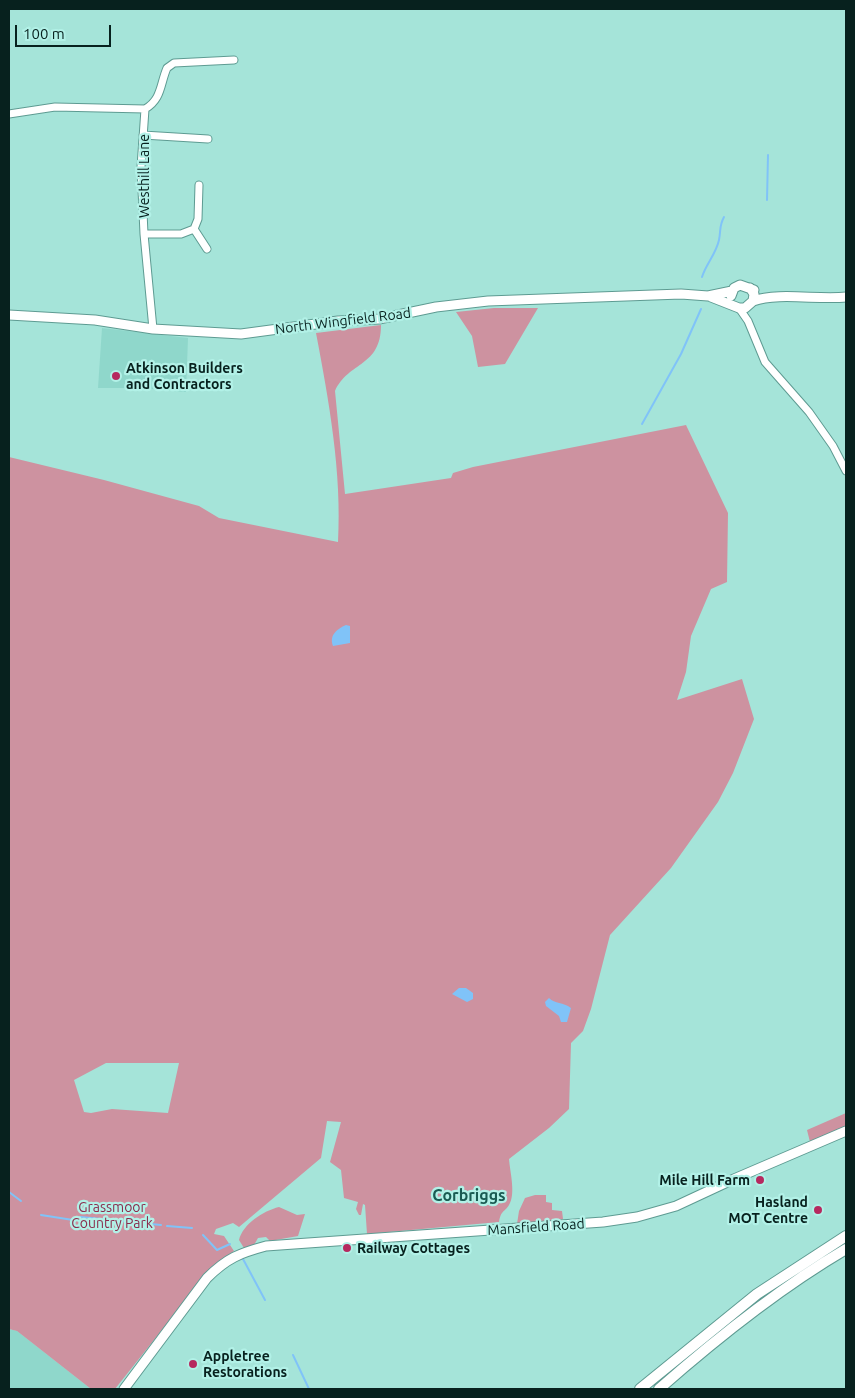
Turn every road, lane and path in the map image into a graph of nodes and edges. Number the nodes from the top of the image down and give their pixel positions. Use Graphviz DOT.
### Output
graph roads {
  1 [pos="234,60"];
  2 [pos="146,108"];
  3 [pos="9,114"];
  4 [pos="143,135"];
  5 [pos="208,139"];
  6 [pos="199,185"];
  7 [pos="194,229"];
  8 [pos="144,234"];
  9 [pos="207,249"];
  10 [pos="750,288"];
  11 [pos="732,291"];
  12 [pos="708,296"];
  13 [pos="770,297"];
  14 [pos="846,297"];
  15 [pos="752,303"];
  16 [pos="736,306"];
  17 [pos="9,315"];
  18 [pos="748,321"];
  19 [pos="153,329"];
  20 [pos="846,471"];
  21 [pos="846,1131"];
  22 [pos="846,1236"];
  23 [pos="846,1249"];
  24 [pos="124,1389"];
  25 [pos="640,1389"];
  26 [pos="658,1389"];
  1 -- 2 [label="street"];
  2 -- 3 [label="street"];
  2 -- 4 [label="street, Westhill Lane"];
  4 -- 5 [label="street"];
  4 -- 8 [label="street, Westhill Lane"];
  6 -- 7 [label="street"];
  7 -- 8 [label="street"];
  7 -- 9 [label="street"];
  8 -- 19 [label="street, Westhill Lane"];
  10 -- 11 [label="main road"];
  10 -- 13 [label="main road"];
  10 -- 15 [label="main road"];
  11 -- 12 [label="main road, North Wingfield Road"];
  11 -- 16 [label="main road"];
  12 -- 16 [label="main road, North Wingfield Road"];
  12 -- 19 [label="main road, North Wingfield Road"];
  13 -- 14 [label="main road"];
  13 -- 15 [label="main road"];
  15 -- 16 [label="main road"];
  15 -- 18 [label="street"];
  16 -- 18 [label="street"];
  17 -- 19 [label="main road, North Wingfield Road"];
  18 -- 20 [label="street"];
  21 -- 24 [label="main road, Mansfield Road"];
  22 -- 25 [label="highway"];
  23 -- 26 [label="highway"];
}
